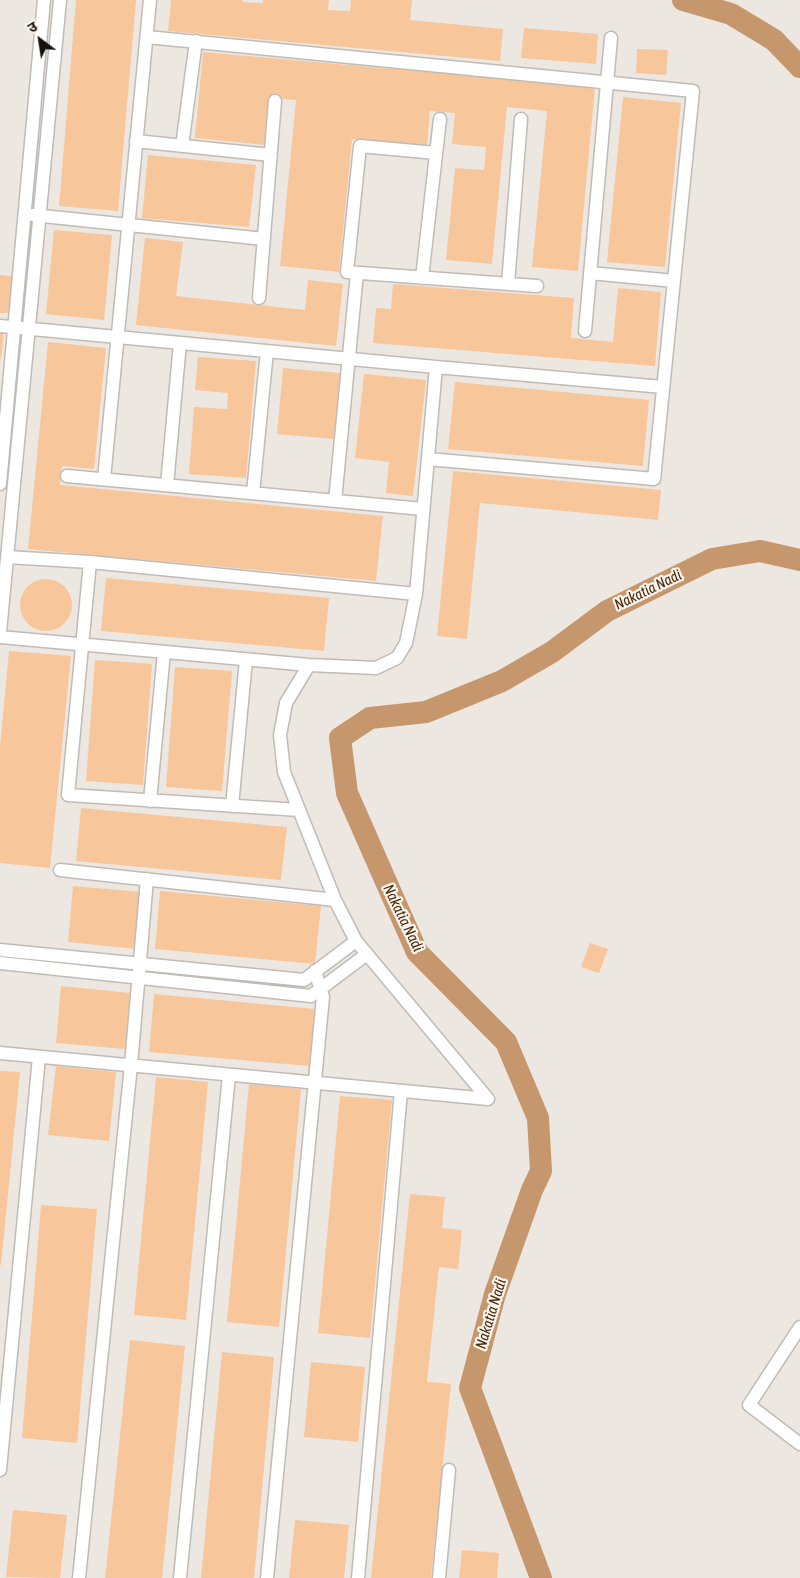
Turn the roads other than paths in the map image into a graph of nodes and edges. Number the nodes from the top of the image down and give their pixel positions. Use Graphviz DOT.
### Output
graph roads {
  1 [pos="44,0"];
  2 [pos="60,0"];
  3 [pos="150,0"];
  4 [pos="147,37"];
  5 [pos="611,38"];
  6 [pos="196,42"];
  7 [pos="607,82"];
  8 [pos="275,100"];
  9 [pos="440,119"];
  10 [pos="521,119"];
  11 [pos="136,141"];
  12 [pos="182,146"];
  13 [pos="436,153"];
  14 [pos="271,155"];
  15 [pos="25,214"];
  16 [pos="39,216"];
  17 [pos="128,225"];
  18 [pos="264,239"];
  19 [pos="358,273"];
  20 [pos="590,273"];
  21 [pos="422,278"];
  22 [pos="674,281"];
  23 [pos="508,284"];
  24 [pos="536,286"];
  25 [pos="259,298"];
  26 [pos="0,326"];
  27 [pos="14,327"];
  28 [pos="29,329"];
  29 [pos="585,331"];
  30 [pos="117,337"];
  31 [pos="180,343"];
  32 [pos="267,351"];
  33 [pos="349,359"];
  34 [pos="436,368"];
  35 [pos="663,387"];
  36 [pos="428,460"];
  37 [pos="67,476"];
  38 [pos="104,479"];
  39 [pos="0,484"];
  40 [pos="167,485"];
  41 [pos="254,493"];
  42 [pos="335,501"];
  43 [pos="424,509"];
  44 [pos="7,557"];
  45 [pos="90,562"];
  46 [pos="2,586"];
  47 [pos="416,594"];
  48 [pos="0,632"];
  49 [pos="0,637"];
  50 [pos="82,644"];
  51 [pos="164,652"];
  52 [pos="246,660"];
  53 [pos="309,665"];
  54 [pos="150,801"];
  55 [pos="232,806"];
  56 [pos="299,810"];
  57 [pos="60,870"];
  58 [pos="147,879"];
  59 [pos="335,900"];
  60 [pos="356,941"];
  61 [pos="0,950"];
  62 [pos="367,954"];
  63 [pos="0,963"];
  64 [pos="140,964"];
  65 [pos="315,971"];
  66 [pos="138,978"];
  67 [pos="321,989"];
  68 [pos="0,1053"];
  69 [pos="39,1056"];
  70 [pos="131,1065"];
  71 [pos="228,1075"];
  72 [pos="315,1083"];
  73 [pos="401,1091"];
  74 [pos="800,1327"];
  75 [pos="800,1444"];
  76 [pos="0,1470"];
  77 [pos="449,1470"];
  78 [pos="79,1578"];
  79 [pos="180,1578"];
  80 [pos="267,1578"];
  81 [pos="358,1578"];
  82 [pos="439,1578"];
  1 -- 15 [label="street"];
  2 -- 16 [label="street"];
  3 -- 4 [label="street"];
  4 -- 6 [label="street"];
  4 -- 11 [label="street"];
  5 -- 7 [label="street"];
  6 -- 7 [label="street"];
  6 -- 12 [label="street"];
  7 -- 20 [label="street"];
  7 -- 22 [label="street"];
  8 -- 14 [label="street"];
  9 -- 13 [label="street"];
  10 -- 23 [label="street"];
  11 -- 12 [label="street"];
  11 -- 17 [label="street"];
  12 -- 14 [label="street"];
  13 -- 19 [label="street"];
  13 -- 21 [label="street"];
  14 -- 18 [label="street"];
  15 -- 16 [label="street"];
  15 -- 27 [label="street"];
  16 -- 17 [label="street"];
  16 -- 28 [label="street"];
  17 -- 18 [label="street"];
  17 -- 30 [label="street"];
  18 -- 25 [label="street"];
  19 -- 21 [label="street"];
  19 -- 33 [label="street"];
  20 -- 22 [label="street"];
  20 -- 29 [label="street"];
  21 -- 23 [label="street"];
  22 -- 35 [label="street"];
  23 -- 24 [label="street"];
  26 -- 27 [label="street"];
  27 -- 28 [label="street"];
  27 -- 39 [label="street"];
  28 -- 30 [label="street"];
  28 -- 44 [label="street"];
  30 -- 31 [label="street"];
  30 -- 38 [label="street"];
  31 -- 32 [label="street"];
  31 -- 40 [label="street"];
  32 -- 33 [label="street"];
  32 -- 41 [label="street"];
  33 -- 34 [label="street"];
  33 -- 42 [label="street"];
  34 -- 35 [label="street"];
  34 -- 36 [label="street"];
  35 -- 36 [label="street"];
  36 -- 43 [label="street"];
  37 -- 38 [label="street"];
  38 -- 40 [label="street"];
  40 -- 41 [label="street"];
  41 -- 42 [label="street"];
  42 -- 43 [label="street"];
  43 -- 47 [label="street"];
  44 -- 45 [label="street"];
  44 -- 46 [label="street"];
  45 -- 47 [label="street"];
  45 -- 50 [label="street"];
  46 -- 48 [label="street"];
  47 -- 53 [label="street"];
  49 -- 50 [label="street"];
  50 -- 51 [label="street"];
  50 -- 54 [label="street"];
  51 -- 52 [label="street"];
  51 -- 54 [label="street"];
  52 -- 53 [label="street"];
  52 -- 55 [label="street"];
  53 -- 56 [label="street"];
  54 -- 55 [label="street"];
  55 -- 56 [label="street"];
  56 -- 59 [label="street"];
  57 -- 58 [label="street"];
  58 -- 59 [label="street"];
  58 -- 64 [label="street"];
  59 -- 60 [label="street"];
  60 -- 62 [label="street"];
  60 -- 65 [label="street"];
  61 -- 64 [label="street"];
  62 -- 67 [label="street"];
  62 -- 73 [label="street"];
  63 -- 66 [label="street"];
  64 -- 65 [label="street"];
  64 -- 66 [label="street"];
  65 -- 67 [label="street"];
  66 -- 67 [label="street"];
  66 -- 70 [label="street"];
  67 -- 72 [label="street"];
  68 -- 69 [label="street"];
  69 -- 70 [label="street"];
  69 -- 76 [label="street"];
  70 -- 71 [label="street"];
  70 -- 78 [label="street"];
  71 -- 72 [label="street"];
  71 -- 79 [label="street"];
  72 -- 73 [label="street"];
  72 -- 80 [label="street"];
  73 -- 81 [label="street"];
  74 -- 75 [label="street"];
  77 -- 82 [label="street"];
}
